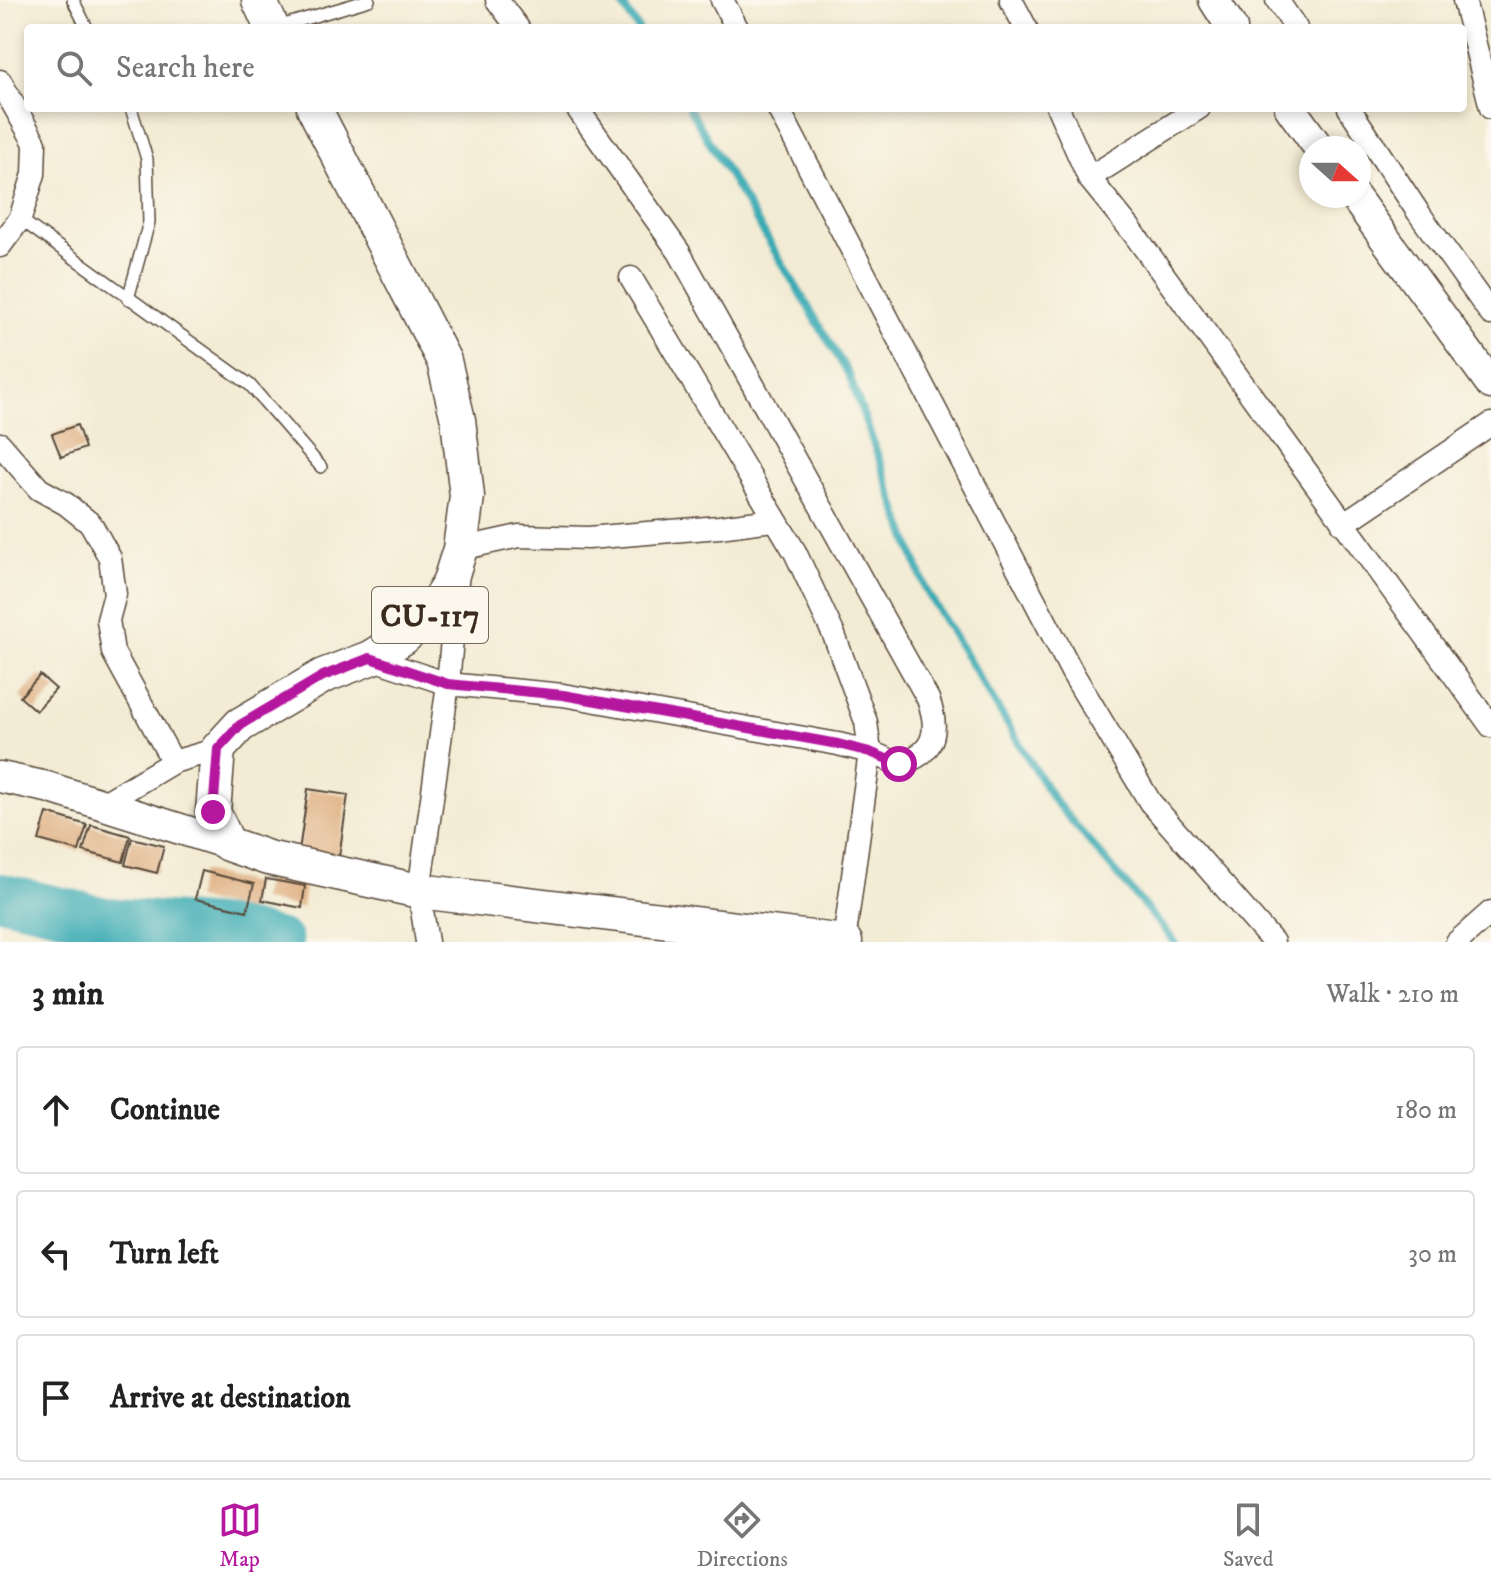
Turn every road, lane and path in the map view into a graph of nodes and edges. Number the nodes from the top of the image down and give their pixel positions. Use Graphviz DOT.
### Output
graph roads {
  1 [pos="73,0"];
  2 [pos="259,0"];
  3 [pos="369,0"];
  4 [pos="497,0"];
  5 [pos="722,0"];
  6 [pos="1011,0"];
  7 [pos="1214,0"];
  8 [pos="1277,0"];
  9 [pos="1464,0"];
  10 [pos="85,24"];
  11 [pos="271,24"];
  12 [pos="287,24"];
  13 [pos="515,24"];
  14 [pos="735,24"];
  15 [pos="1024,24"];
  16 [pos="1229,24"];
  17 [pos="1293,24"];
  18 [pos="0,81"];
  19 [pos="1491,108"];
  20 [pos="132,112"];
  21 [pos="316,112"];
  22 [pos="580,112"];
  23 [pos="780,112"];
  24 [pos="1060,112"];
  25 [pos="1193,112"];
  26 [pos="1293,112"];
  27 [pos="1352,112"];
  28 [pos="1310,136"];
  29 [pos="1089,178"];
  30 [pos="1363,208"];
  31 [pos="20,219"];
  32 [pos="0,246"];
  33 [pos="631,278"];
  34 [pos="128,299"];
  35 [pos="1491,314"];
  36 [pos="1491,384"];
  37 [pos="1491,424"];
  38 [pos="0,444"];
  39 [pos="321,467"];
  40 [pos="773,520"];
  41 [pos="1343,524"];
  42 [pos="460,549"];
  43 [pos="370,658"];
  44 [pos="448,684"];
  45 [pos="1491,726"];
  46 [pos="218,749"];
  47 [pos="870,752"];
  48 [pos="173,762"];
  49 [pos="0,777"];
  50 [pos="101,805"];
  51 [pos="228,844"];
  52 [pos="419,891"];
  53 [pos="1491,912"];
  54 [pos="427,942"];
  55 [pos="844,942"];
  56 [pos="1273,942"];
  57 [pos="1457,942"];
  1 -- 10 [label="lane"];
  2 -- 11 [label="main road"];
  3 -- 12 [label="lane"];
  4 -- 13 [label="street"];
  5 -- 14 [label="street"];
  6 -- 15 [label="street"];
  7 -- 16 [label="street"];
  8 -- 17 [label="street"];
  9 -- 19 [label="street"];
  18 -- 31 [label="street"];
  20 -- 34 [label="lane"];
  21 -- 42 [label="main road, CU-117"];
  22 -- 47 [label="street"];
  23 -- 56 [label="street"];
  24 -- 29 [label="street"];
  25 -- 29 [label="street"];
  26 -- 28 [label="street"];
  27 -- 35 [label="street"];
  29 -- 41 [label="street"];
  30 -- 36 [label="street"];
  31 -- 32 [label="street"];
  31 -- 34 [label="lane"];
  33 -- 40 [label="street"];
  34 -- 39 [label="lane"];
  37 -- 41 [label="street"];
  38 -- 48 [label="street"];
  40 -- 42 [label="street"];
  40 -- 47 [label="street"];
  41 -- 45 [label="street"];
  42 -- 43 [label="main road, CU-117"];
  42 -- 44 [label="street"];
  43 -- 44 [label="street"];
  43 -- 46 [label="main road, CU-117"];
  44 -- 47 [label="street"];
  44 -- 52 [label="street"];
  46 -- 48 [label="street"];
  46 -- 51 [label="main road"];
  47 -- 55 [label="street"];
  48 -- 50 [label="street"];
  49 -- 50 [label="street"];
  50 -- 51 [label="street"];
  51 -- 52 [label="main road"];
  52 -- 54 [label="street"];
  52 -- 55 [label="main road"];
  53 -- 57 [label="street"];
}
